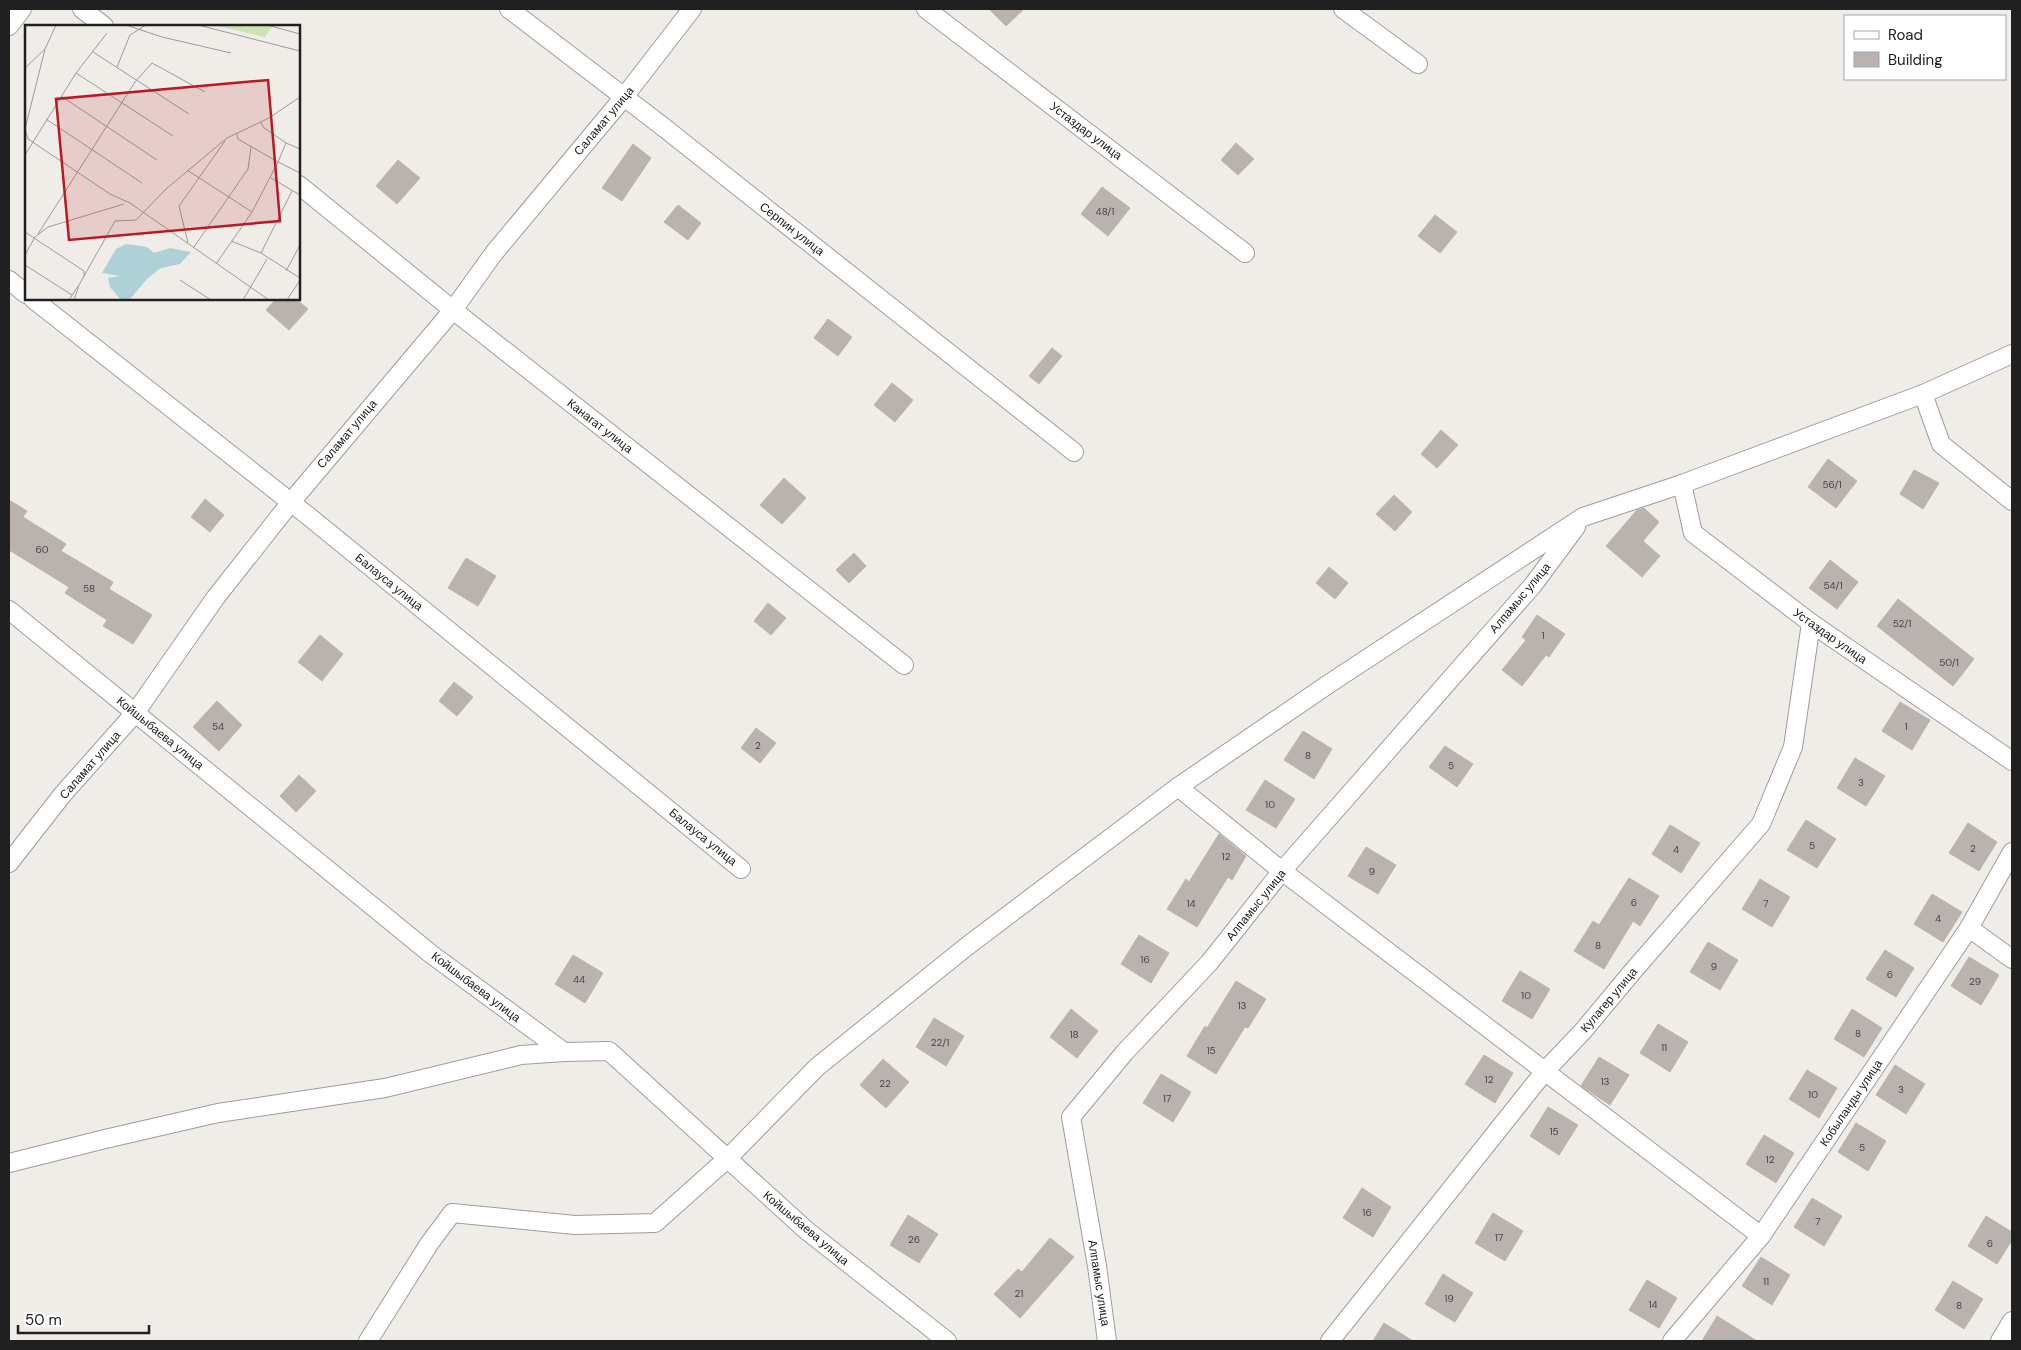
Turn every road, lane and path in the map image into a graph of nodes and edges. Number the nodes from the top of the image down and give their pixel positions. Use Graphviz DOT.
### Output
graph roads {
  1 [pos="22,9"];
  2 [pos="82,9"];
  3 [pos="509,9"];
  4 [pos="692,9"];
  5 [pos="926,9"];
  6 [pos="1343,9"];
  7 [pos="103,25"];
  8 [pos="9,26"];
  9 [pos="1418,64"];
  10 [pos="624,97"];
  11 [pos="300,186"];
  12 [pos="1245,253"];
  13 [pos="9,280"];
  14 [pos="25,293"];
  15 [pos="34,300"];
  16 [pos="453,310"];
  17 [pos="2012,354"];
  18 [pos="1924,394"];
  19 [pos="1074,452"];
  20 [pos="1682,484"];
  21 [pos="2012,501"];
  22 [pos="291,502"];
  23 [pos="1583,517"];
  24 [pos="9,610"];
  25 [pos="1811,623"];
  26 [pos="904,665"];
  27 [pos="135,713"];
  28 [pos="2012,761"];
  29 [pos="1178,787"];
  30 [pos="2012,852"];
  31 [pos="9,863"];
  32 [pos="741,869"];
  33 [pos="1282,872"];
  34 [pos="1969,928"];
  35 [pos="2012,959"];
  36 [pos="564,1052"];
  37 [pos="1545,1071"];
  38 [pos="728,1158"];
  39 [pos="9,1163"];
  40 [pos="1761,1236"];
  41 [pos="2012,1321"];
  42 [pos="368,1341"];
  43 [pos="947,1341"];
  44 [pos="1107,1341"];
  45 [pos="1330,1341"];
  46 [pos="1672,1341"];
  47 [pos="2000,1341"];
  1 -- 8 [label="street"];
  2 -- 7 [label="street"];
  3 -- 10 [label="street, Серпин улица"];
  4 -- 10 [label="street, Саламат улица"];
  5 -- 12 [label="street, Устаздар улица"];
  6 -- 9 [label="street"];
  10 -- 16 [label="street, Саламат улица"];
  10 -- 19 [label="street, Серпин улица"];
  11 -- 16 [label="street, Канагат улица"];
  13 -- 14 [label="street"];
  15 -- 22 [label="street, Балауса улица"];
  16 -- 22 [label="street, Саламат улица"];
  16 -- 26 [label="street, Канагат улица"];
  17 -- 18 [label="street"];
  18 -- 20 [label="street"];
  18 -- 21 [label="street"];
  20 -- 23 [label="street"];
  20 -- 25 [label="street, Устаздар улица"];
  22 -- 27 [label="street, Саламат улица"];
  22 -- 32 [label="street, Балауса улица"];
  23 -- 29 [label="street"];
  23 -- 33 [label="street, Алпамыс улица"];
  24 -- 27 [label="street, Койшыбаева улица"];
  25 -- 28 [label="street, Устаздар улица"];
  25 -- 37 [label="street, Кулагер улица"];
  27 -- 31 [label="street, Саламат улица"];
  27 -- 36 [label="street, Койшыбаева улица"];
  29 -- 33 [label="street"];
  29 -- 38 [label="street"];
  30 -- 34 [label="street, Кобыланды улица"];
  33 -- 37 [label="street"];
  33 -- 44 [label="street, Алпамыс улица"];
  34 -- 35 [label="street"];
  34 -- 40 [label="street, Кобыланды улица"];
  36 -- 38 [label="street, Койшыбаева улица"];
  36 -- 39 [label="street"];
  37 -- 40 [label="street"];
  37 -- 45 [label="street, Кулагер улица"];
  38 -- 42 [label="street"];
  38 -- 43 [label="street, Койшыбаева улица"];
  40 -- 46 [label="street, Кобыланды улица"];
  41 -- 47 [label="street"];
}
